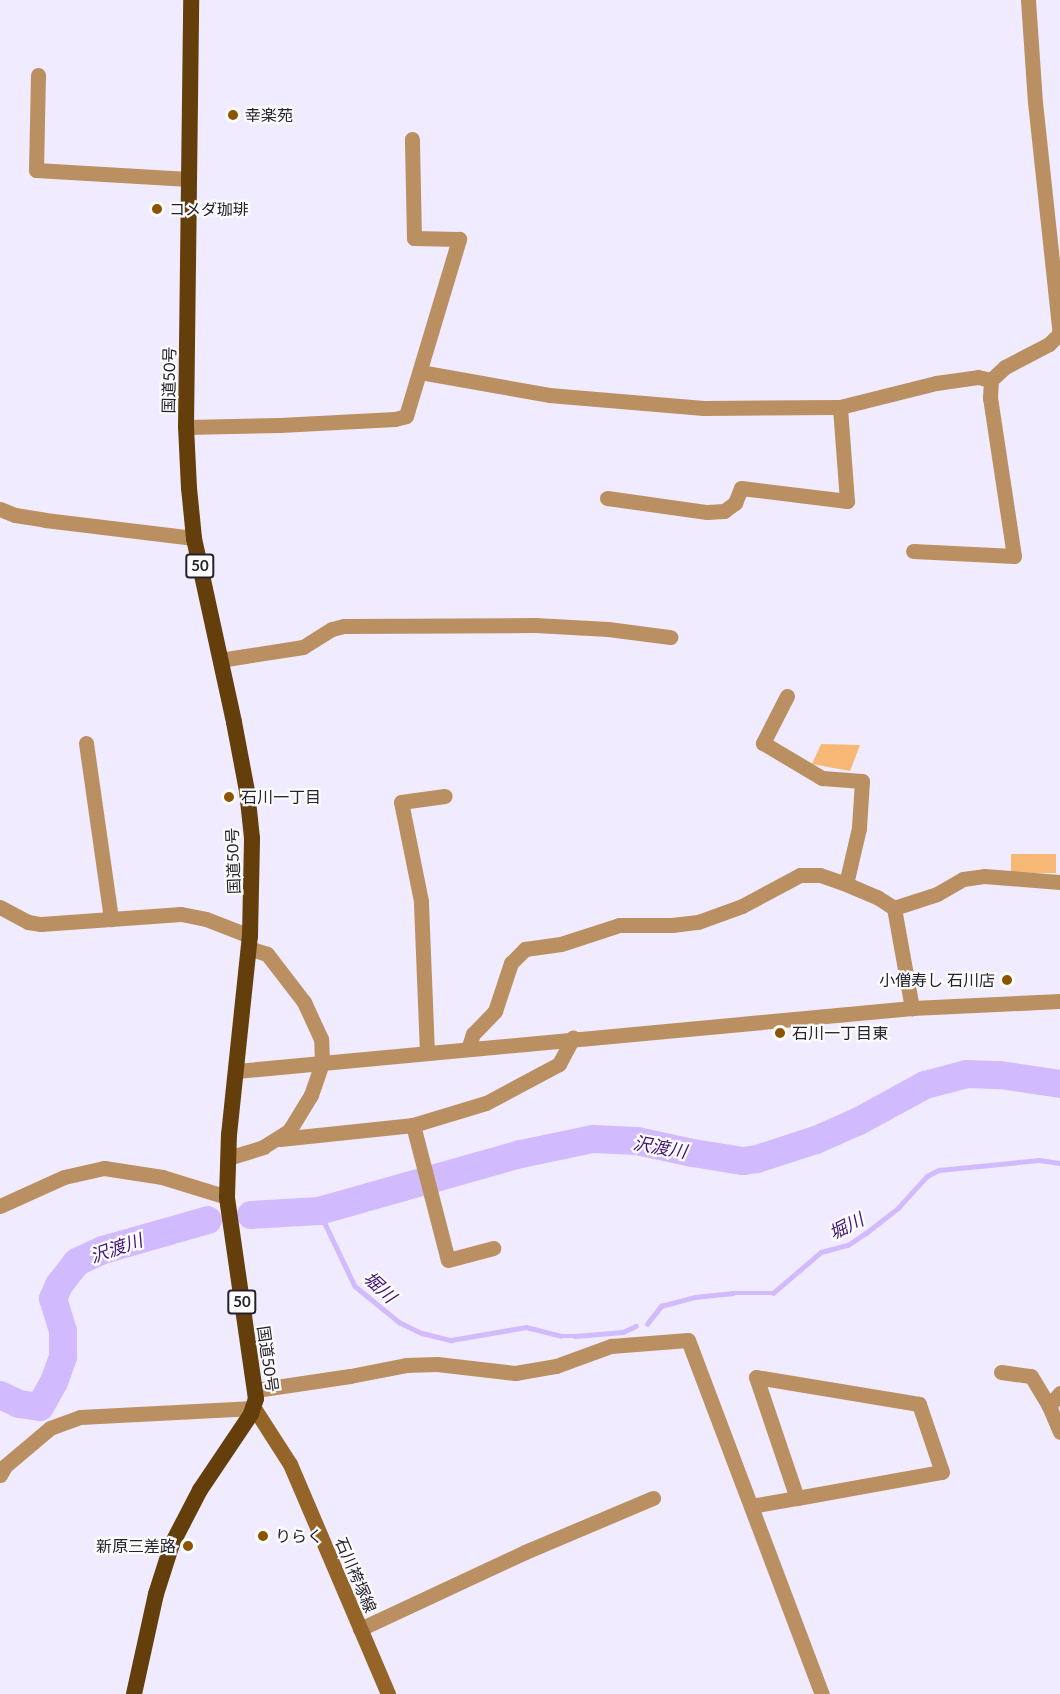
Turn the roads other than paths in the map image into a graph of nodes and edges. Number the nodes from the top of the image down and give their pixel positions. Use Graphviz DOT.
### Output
graph roads {
  1 [pos="191,0"];
  2 [pos="1028,0"];
  3 [pos="38,75"];
  4 [pos="412,139"];
  5 [pos="189,179"];
  6 [pos="1060,334"];
  7 [pos="420,372"];
  8 [pos="991,380"];
  9 [pos="840,407"];
  10 [pos="186,427"];
  11 [pos="607,498"];
  12 [pos="0,509"];
  13 [pos="194,538"];
  14 [pos="914,551"];
  15 [pos="670,637"];
  16 [pos="220,660"];
  17 [pos="787,696"];
  18 [pos="86,743"];
  19 [pos="446,796"];
  20 [pos="1060,882"];
  21 [pos="846,884"];
  22 [pos="0,907"];
  23 [pos="894,908"];
  24 [pos="111,919"];
  25 [pos="249,942"];
  26 [pos="1060,1001"];
  27 [pos="912,1008"];
  28 [pos="573,1038"];
  29 [pos="468,1049"];
  30 [pos="427,1053"];
  31 [pos="322,1063"];
  32 [pos="236,1071"];
  33 [pos="413,1125"];
  34 [pos="280,1139"];
  35 [pos="228,1158"];
  36 [pos="227,1197"];
  37 [pos="0,1206"];
  38 [pos="493,1248"];
  39 [pos="1001,1372"];
  40 [pos="256,1390"];
  41 [pos="1060,1393"];
  42 [pos="1049,1406"];
  43 [pos="255,1408"];
  44 [pos="1060,1432"];
  45 [pos="0,1475"];
  46 [pos="797,1497"];
  47 [pos="654,1498"];
  48 [pos="751,1506"];
  49 [pos="360,1629"];
  50 [pos="134,1694"];
  51 [pos="388,1694"];
  52 [pos="822,1694"];
  1 -- 5 [label="highway, 国道50号 / 50"];
  2 -- 6 [label="street"];
  3 -- 5 [label="street"];
  4 -- 7 [label="street"];
  5 -- 10 [label="highway, 国道50号 / 50"];
  6 -- 8 [label="street"];
  7 -- 9 [label="street"];
  7 -- 10 [label="street"];
  8 -- 9 [label="street"];
  8 -- 14 [label="street"];
  9 -- 11 [label="street"];
  10 -- 13 [label="highway, 国道50号 / 50"];
  12 -- 13 [label="street"];
  13 -- 16 [label="highway, 国道50号 / 50"];
  15 -- 16 [label="street"];
  16 -- 25 [label="highway, 国道50号 / 50"];
  17 -- 21 [label="street"];
  18 -- 24 [label="street"];
  19 -- 30 [label="street"];
  20 -- 23 [label="street"];
  21 -- 23 [label="street"];
  21 -- 29 [label="street"];
  22 -- 24 [label="street"];
  23 -- 27 [label="street"];
  24 -- 25 [label="street"];
  25 -- 31 [label="street"];
  25 -- 32 [label="highway, 国道50号 / 50"];
  26 -- 27 [label="street"];
  27 -- 28 [label="street"];
  28 -- 29 [label="street"];
  28 -- 33 [label="street"];
  29 -- 30 [label="street"];
  30 -- 31 [label="street"];
  31 -- 32 [label="street"];
  31 -- 34 [label="street"];
  32 -- 35 [label="highway, 国道50号 / 50"];
  33 -- 34 [label="street"];
  33 -- 38 [label="street"];
  34 -- 35 [label="street"];
  35 -- 36 [label="highway, 国道50号 / 50"];
  36 -- 37 [label="street"];
  36 -- 40 [label="highway, 国道50号 / 50"];
  39 -- 42 [label="street"];
  40 -- 43 [label="highway, 国道50号 / 50"];
  40 -- 48 [label="street"];
  41 -- 42 [label="street"];
  42 -- 44 [label="street"];
  43 -- 45 [label="street"];
  43 -- 49 [label="main road, 石川袴塚線"];
  43 -- 50 [label="highway, 国道50号"];
  46 -- 46 [label="street"];
  46 -- 48 [label="street"];
  47 -- 49 [label="street"];
  48 -- 52 [label="street"];
  49 -- 51 [label="main road, 石川袴塚線"];
}
